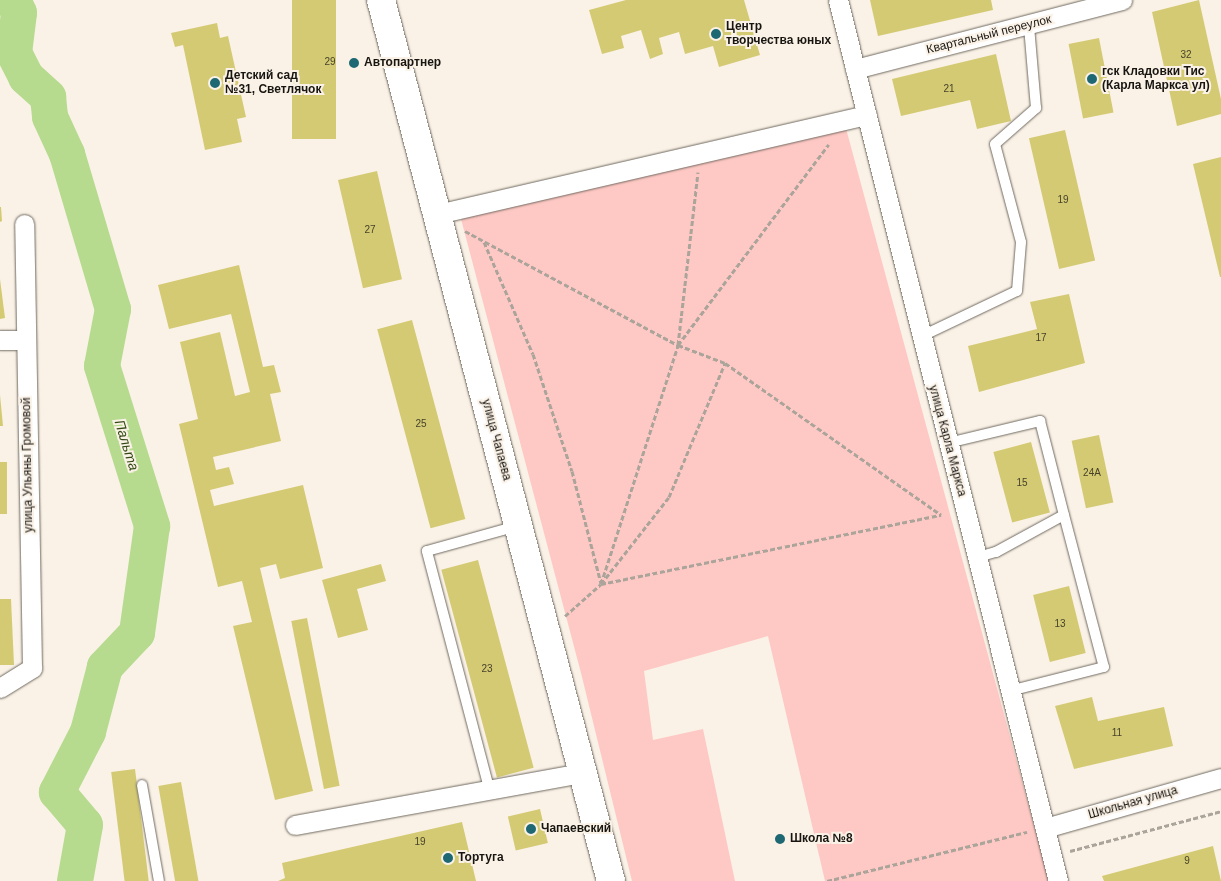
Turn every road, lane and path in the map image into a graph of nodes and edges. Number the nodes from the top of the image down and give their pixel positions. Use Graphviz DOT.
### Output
graph roads {
  1 [pos="381,0"];
  2 [pos="838,0"];
  3 [pos="1122,0"];
  4 [pos="1029,26"];
  5 [pos="855,69"];
  6 [pos="867,115"];
  7 [pos="844,121"];
  8 [pos="700,153"];
  9 [pos="437,214"];
  10 [pos="24,224"];
  11 [pos="460,228"];
  12 [pos="483,241"];
  13 [pos="920,337"];
  14 [pos="0,340"];
  15 [pos="25,340"];
  16 [pos="678,345"];
  17 [pos="725,363"];
  18 [pos="948,443"];
  19 [pos="1064,515"];
  20 [pos="518,526"];
  21 [pos="978,557"];
  22 [pos="601,584"];
  23 [pos="562,619"];
  24 [pos="0,688"];
  25 [pos="1010,690"];
  26 [pos="582,773"];
  27 [pos="1221,778"];
  28 [pos="142,785"];
  29 [pos="489,788"];
  30 [pos="1221,811"];
  31 [pos="295,825"];
  32 [pos="1045,828"];
  33 [pos="1070,851"];
  34 [pos="158,881"];
  35 [pos="611,881"];
  36 [pos="827,881"];
  37 [pos="1058,881"];
  1 -- 9 [label="street, улица Чапаева"];
  2 -- 5 [label="street, улица Карла Маркса"];
  3 -- 4 [label="street, Квартальный переулок"];
  4 -- 5 [label="street, Квартальный переулок"];
  4 -- 13 [label="lane"];
  5 -- 6 [label="street, улица Карла Маркса"];
  6 -- 7 [label="street"];
  6 -- 13 [label="street, улица Карла Маркса"];
  7 -- 8 [label="street"];
  7 -- 16 [label="path"];
  8 -- 9 [label="street"];
  8 -- 16 [label="path"];
  9 -- 20 [label="street, улица Чапаева"];
  10 -- 15 [label="street, улица Ульяны Громовой"];
  11 -- 12 [label="path"];
  12 -- 16 [label="path"];
  12 -- 22 [label="path"];
  13 -- 18 [label="street, улица Карла Маркса"];
  14 -- 15 [label="street"];
  15 -- 24 [label="street, улица Ульяны Громовой"];
  16 -- 17 [label="path"];
  16 -- 22 [label="path"];
  17 -- 22 [label="path"];
  17 -- 22 [label="path"];
  18 -- 19 [label="lane"];
  18 -- 21 [label="street, улица Карла Маркса"];
  19 -- 21 [label="lane"];
  19 -- 25 [label="lane"];
  20 -- 26 [label="street, улица Чапаева"];
  20 -- 29 [label="lane"];
  21 -- 25 [label="street, улица Карла Маркса"];
  22 -- 23 [label="path"];
  25 -- 32 [label="street, улица Карла Маркса"];
  26 -- 29 [label="street"];
  26 -- 35 [label="street, улица Чапаева"];
  27 -- 32 [label="street, Школьная улица"];
  28 -- 34 [label="lane"];
  29 -- 31 [label="street"];
  30 -- 33 [label="path"];
  32 -- 36 [label="path"];
  32 -- 37 [label="street, улица Карла Маркса"];
}
